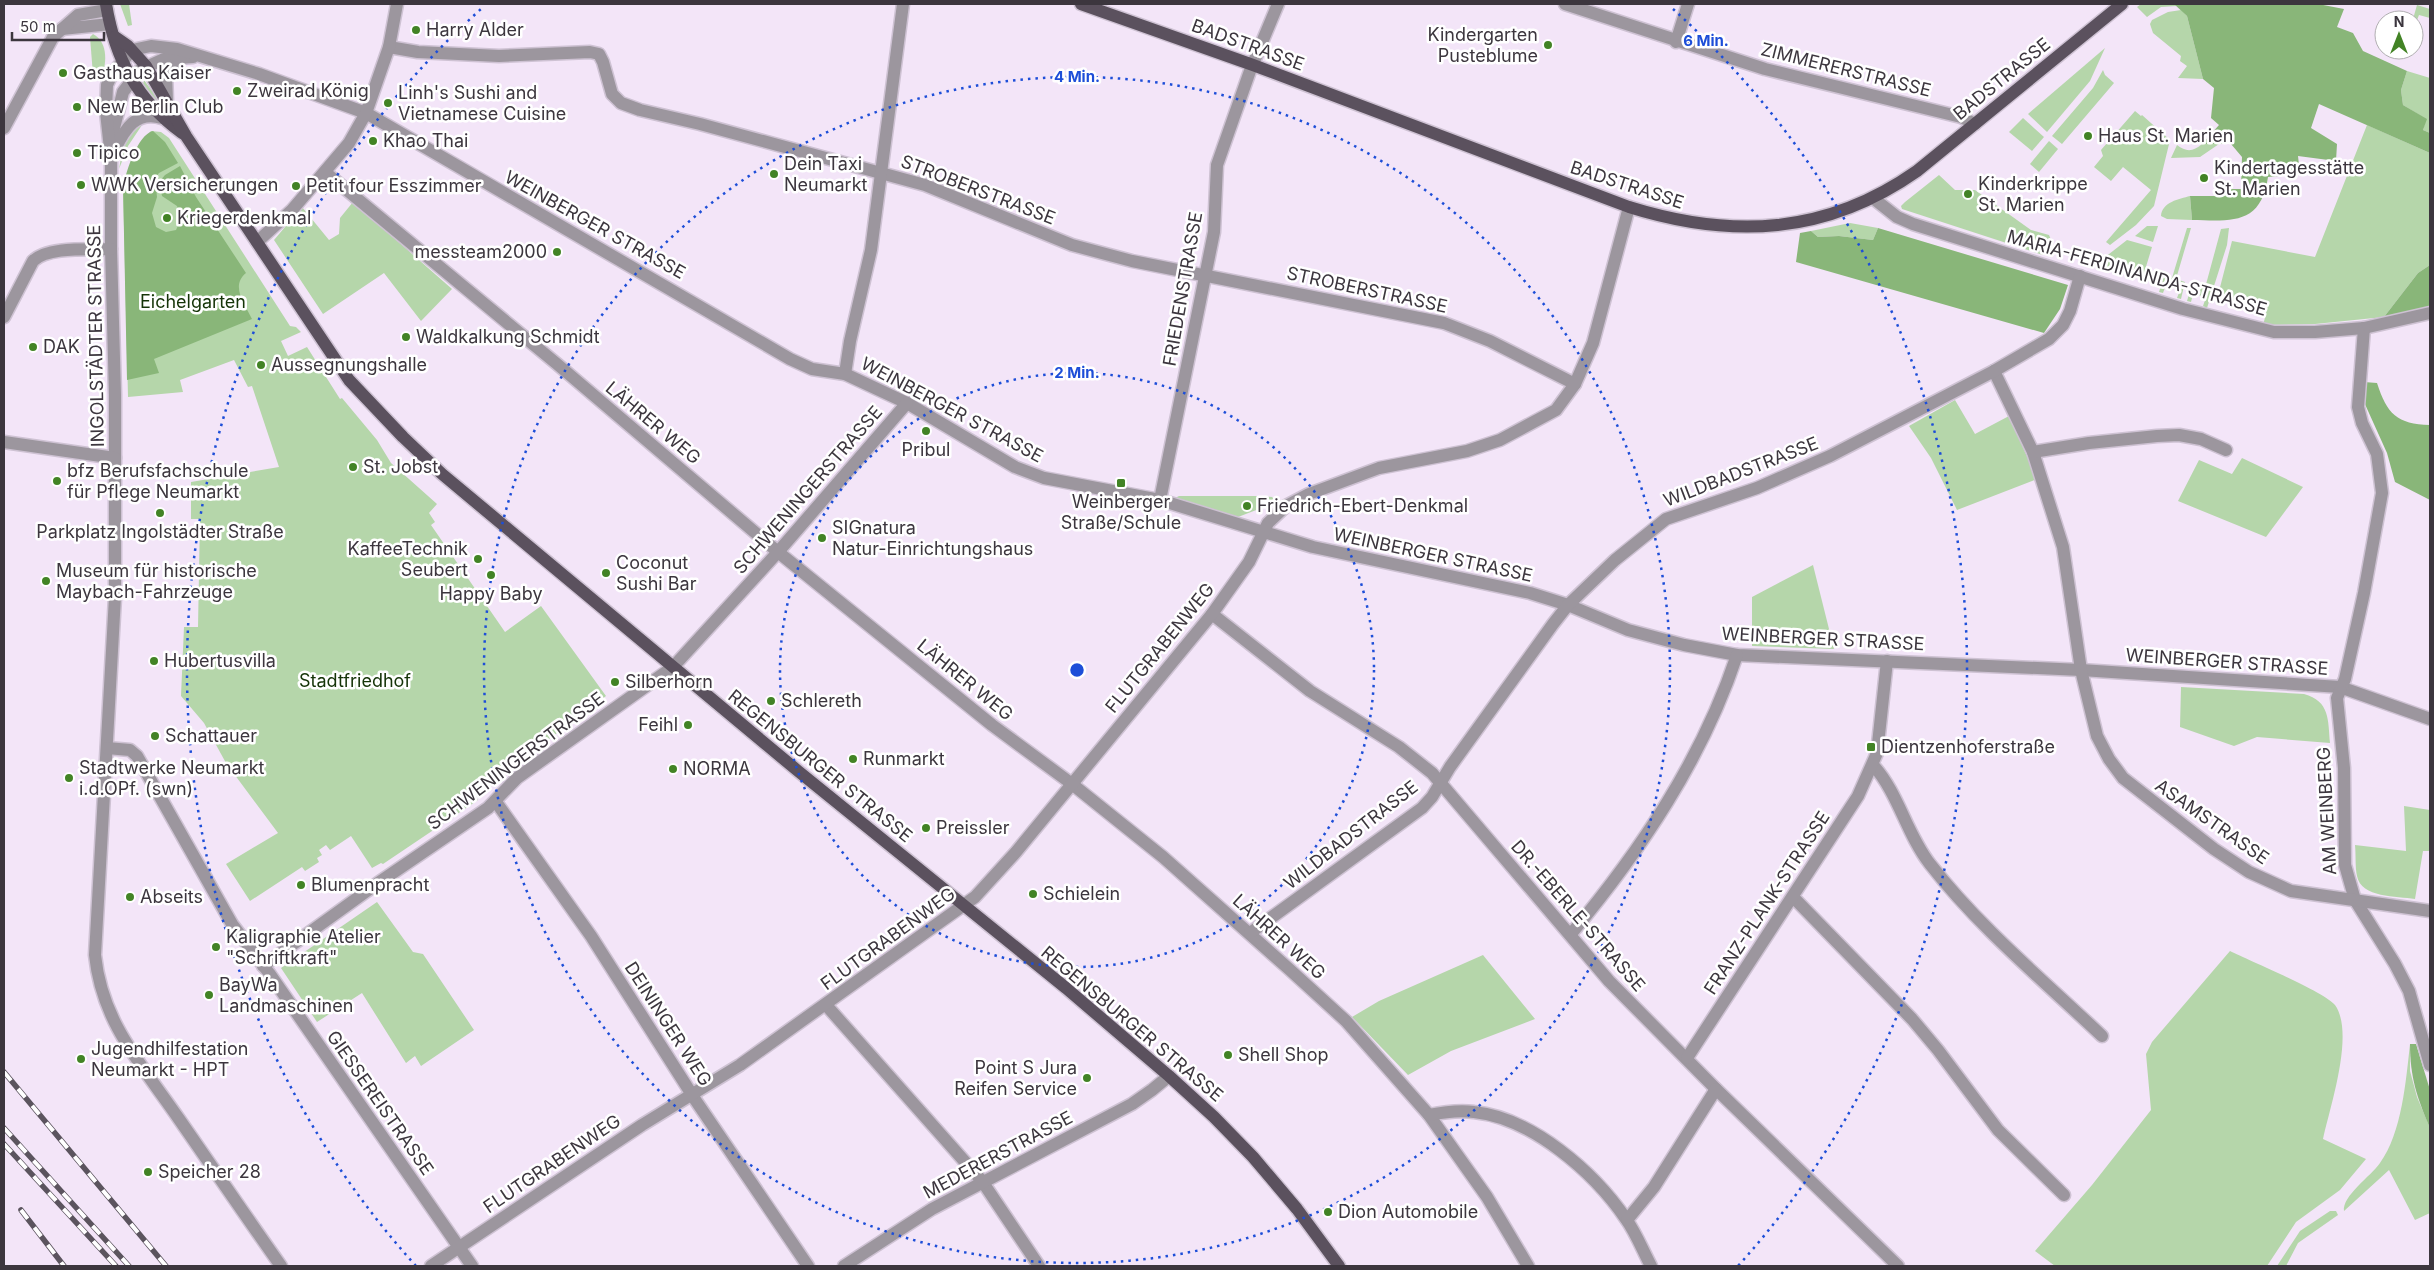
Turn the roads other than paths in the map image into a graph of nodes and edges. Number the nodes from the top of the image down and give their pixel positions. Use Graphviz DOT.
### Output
graph roads {
  1 [pos="397,4"];
  2 [pos="903,4"];
  3 [pos="1081,4"];
  4 [pos="1278,4"];
  5 [pos="1566,4"];
  6 [pos="1688,4"];
  7 [pos="2122,4"];
  8 [pos="107,7"];
  9 [pos="110,24"];
  10 [pos="60,30"];
  11 [pos="115,37"];
  12 [pos="1676,42"];
  13 [pos="389,47"];
  14 [pos="132,50"];
  15 [pos="200,56"];
  16 [pos="180,58"];
  17 [pos="121,62"];
  18 [pos="1253,65"];
  19 [pos="146,66"];
  20 [pos="131,80"];
  21 [pos="167,102"];
  22 [pos="366,113"];
  23 [pos="162,118"];
  24 [pos="1975,124"];
  25 [pos="4,128"];
  26 [pos="186,136"];
  27 [pos="111,158"];
  28 [pos="326,172"];
  29 [pos="880,172"];
  30 [pos="1873,198"];
  31 [pos="1629,207"];
  32 [pos="257,242"];
  33 [pos="111,249"];
  34 [pos="1206,275"];
  35 [pos="2080,276"];
  36 [pos="2430,313"];
  37 [pos="4,317"];
  38 [pos="2364,328"];
  39 [pos="1994,371"];
  40 [pos="845,374"];
  41 [pos="1575,384"];
  42 [pos="906,403"];
  43 [pos="4,442"];
  44 [pos="2226,450"];
  45 [pos="2033,452"];
  46 [pos="115,458"];
  47 [pos="1160,500"];
  48 [pos="1264,531"];
  49 [pos="778,552"];
  50 [pos="1568,605"];
  51 [pos="1212,614"];
  52 [pos="1737,655"];
  53 [pos="1887,661"];
  54 [pos="673,667"];
  55 [pos="2081,670"];
  56 [pos="2340,687"];
  57 [pos="2430,718"];
  58 [pos="107,748"];
  59 [pos="1873,765"];
  60 [pos="1441,783"];
  61 [pos="1072,784"];
  62 [pos="496,802"];
  63 [pos="1793,897"];
  64 [pos="2355,900"];
  65 [pos="963,906"];
  66 [pos="2430,912"];
  67 [pos="1250,933"];
  68 [pos="1571,934"];
  69 [pos="263,966"];
  70 [pos="826,1005"];
  71 [pos="2102,1036"];
  72 [pos="1687,1058"];
  73 [pos="2430,1065"];
  74 [pos="1169,1076"];
  75 [pos="1716,1089"];
  76 [pos="692,1094"];
  77 [pos="1429,1115"];
  78 [pos="982,1181"];
  79 [pos="2064,1195"];
  80 [pos="1627,1220"];
  81 [pos="460,1248"];
  82 [pos="281,1266"];
  83 [pos="431,1266"];
  84 [pos="472,1266"];
  85 [pos="808,1266"];
  86 [pos="844,1266"];
  87 [pos="1039,1266"];
  88 [pos="1339,1266"];
  89 [pos="1528,1266"];
  90 [pos="1651,1266"];
  91 [pos="1898,1266"];
  1 -- 13 [label="street"];
  2 -- 29 [label="street"];
  3 -- 18 [label="main road, BADSTRASSE"];
  4 -- 18 [label="street, FRIEDENSTRASSE"];
  5 -- 12 [label="street, ZIMMERERSTRASSE"];
  6 -- 12 [label="street"];
  7 -- 24 [label="main road, BADSTRASSE"];
  8 -- 9 [label="main road"];
  8 -- 10 [label="street"];
  9 -- 10 [label="street"];
  9 -- 11 [label="main road"];
  10 -- 25 [label="street"];
  11 -- 14 [label="main road"];
  11 -- 17 [label="main road"];
  12 -- 24 [label="street, ZIMMERERSTRASSE"];
  13 -- 22 [label="street"];
  13 -- 29 [label="street, STROBERSTRASSE"];
  14 -- 15 [label="street, WEINBERGER STRASSE"];
  14 -- 17 [label="street, INGOLSTÄDTER STRASSE"];
  14 -- 19 [label="main road"];
  15 -- 16 [label="street, WEINBERGER STRASSE"];
  15 -- 22 [label="street, WEINBERGER STRASSE"];
  16 -- 19 [label="street, WEINBERGER STRASSE"];
  16 -- 21 [label="street"];
  17 -- 20 [label="main road"];
  17 -- 27 [label="street, INGOLSTÄDTER STRASSE"];
  18 -- 31 [label="main road, BADSTRASSE"];
  18 -- 34 [label="street, FRIEDENSTRASSE"];
  19 -- 20 [label="street"];
  19 -- 21 [label="main road, REGENSBURGER STRASSE"];
  20 -- 23 [label="main road, REGENSBURGER STRASSE"];
  20 -- 27 [label="street, INGOLSTÄDTER STRASSE"];
  21 -- 26 [label="main road, REGENSBURGER STRASSE"];
  22 -- 28 [label="street"];
  22 -- 40 [label="street, WEINBERGER STRASSE"];
  23 -- 26 [label="main road, REGENSBURGER STRASSE"];
  23 -- 27 [label="street"];
  24 -- 30 [label="main road, BADSTRASSE"];
  26 -- 32 [label="main road, REGENSBURGER STRASSE"];
  27 -- 33 [label="street, INGOLSTÄDTER STRASSE"];
  28 -- 32 [label="street"];
  28 -- 49 [label="street, LÄHRER WEG"];
  29 -- 34 [label="street, STROBERSTRASSE"];
  29 -- 40 [label="street"];
  30 -- 31 [label="main road, BADSTRASSE"];
  30 -- 35 [label="street, MARIA-FERDINANDA-STRASSE"];
  31 -- 41 [label="street, FLUTGRABENWEG"];
  32 -- 54 [label="main road, REGENSBURGER STRASSE"];
  33 -- 37 [label="street"];
  33 -- 46 [label="street, INGOLSTÄDTER STRASSE"];
  34 -- 41 [label="street, STROBERSTRASSE"];
  34 -- 47 [label="street, FRIEDENSTRASSE"];
  35 -- 38 [label="street, MARIA-FERDINANDA-STRASSE"];
  35 -- 39 [label="street, WILDBADSTRASSE"];
  36 -- 38 [label="street, MARIA-FERDINANDA-STRASSE"];
  38 -- 56 [label="street, AM WEINBERG"];
  39 -- 45 [label="street, ASAMSTRASSE"];
  39 -- 50 [label="street, WILDBADSTRASSE"];
  40 -- 42 [label="street, WEINBERGER STRASSE"];
  41 -- 48 [label="street, FLUTGRABENWEG"];
  42 -- 47 [label="street, WEINBERGER STRASSE"];
  42 -- 49 [label="street, SCHWENINGERSTRASSE"];
  43 -- 46 [label="street"];
  44 -- 45 [label="street"];
  45 -- 55 [label="street, ASAMSTRASSE"];
  46 -- 58 [label="street, INGOLSTÄDTER STRASSE"];
  47 -- 48 [label="street, WEINBERGER STRASSE"];
  48 -- 50 [label="street, WEINBERGER STRASSE"];
  48 -- 51 [label="street, FLUTGRABENWEG"];
  49 -- 54 [label="street, SCHWENINGERSTRASSE"];
  49 -- 61 [label="street, LÄHRER WEG"];
  50 -- 52 [label="street, WEINBERGER STRASSE"];
  50 -- 60 [label="street, WILDBADSTRASSE"];
  51 -- 60 [label="street, DR.-EBERLE-STRASSE"];
  51 -- 61 [label="street, FLUTGRABENWEG"];
  52 -- 53 [label="street, WEINBERGER STRASSE"];
  52 -- 68 [label="street"];
  53 -- 55 [label="street, WEINBERGER STRASSE"];
  53 -- 59 [label="street"];
  54 -- 62 [label="street, SCHWENINGERSTRASSE"];
  54 -- 65 [label="main road, REGENSBURGER STRASSE"];
  55 -- 56 [label="street, WEINBERGER STRASSE"];
  55 -- 64 [label="street, ASAMSTRASSE"];
  56 -- 57 [label="street, WEINBERGER STRASSE"];
  56 -- 64 [label="street, AM WEINBERG"];
  58 -- 69 [label="street, GIESSEREISTRASSE"];
  58 -- 82 [label="street, INGOLSTÄDTER STRASSE"];
  59 -- 63 [label="street, FRANZ-PLANK-STRASSE"];
  59 -- 71 [label="street"];
  60 -- 67 [label="street, WILDBADSTRASSE"];
  60 -- 68 [label="street, DR.-EBERLE-STRASSE"];
  61 -- 65 [label="street, FLUTGRABENWEG"];
  61 -- 67 [label="street, LÄHRER WEG"];
  62 -- 69 [label="street, SCHWENINGERSTRASSE"];
  62 -- 76 [label="street, DEININGER WEG"];
  63 -- 72 [label="street, FRANZ-PLANK-STRASSE"];
  63 -- 79 [label="street"];
  64 -- 66 [label="street, ASAMSTRASSE"];
  64 -- 73 [label="street, AM WEINBERG"];
  65 -- 70 [label="street, FLUTGRABENWEG"];
  65 -- 74 [label="main road, REGENSBURGER STRASSE"];
  67 -- 77 [label="street, LÄHRER WEG"];
  68 -- 72 [label="street, DR.-EBERLE-STRASSE"];
  69 -- 81 [label="street, GIESSEREISTRASSE"];
  70 -- 76 [label="street, FLUTGRABENWEG"];
  70 -- 78 [label="street"];
  72 -- 75 [label="street, DR.-EBERLE-STRASSE"];
  74 -- 78 [label="street, MEDERERSTRASSE"];
  74 -- 88 [label="main road, REGENSBURGER STRASSE"];
  75 -- 80 [label="street"];
  75 -- 91 [label="street, DR.-EBERLE-STRASSE"];
  76 -- 81 [label="street, FLUTGRABENWEG"];
  76 -- 85 [label="street, DEININGER WEG"];
  77 -- 80 [label="street"];
  77 -- 89 [label="street, LÄHRER WEG"];
  78 -- 86 [label="street, MEDERERSTRASSE"];
  78 -- 87 [label="street"];
  80 -- 90 [label="street"];
  81 -- 83 [label="street, FLUTGRABENWEG"];
  81 -- 84 [label="street, GIESSEREISTRASSE"];
}
